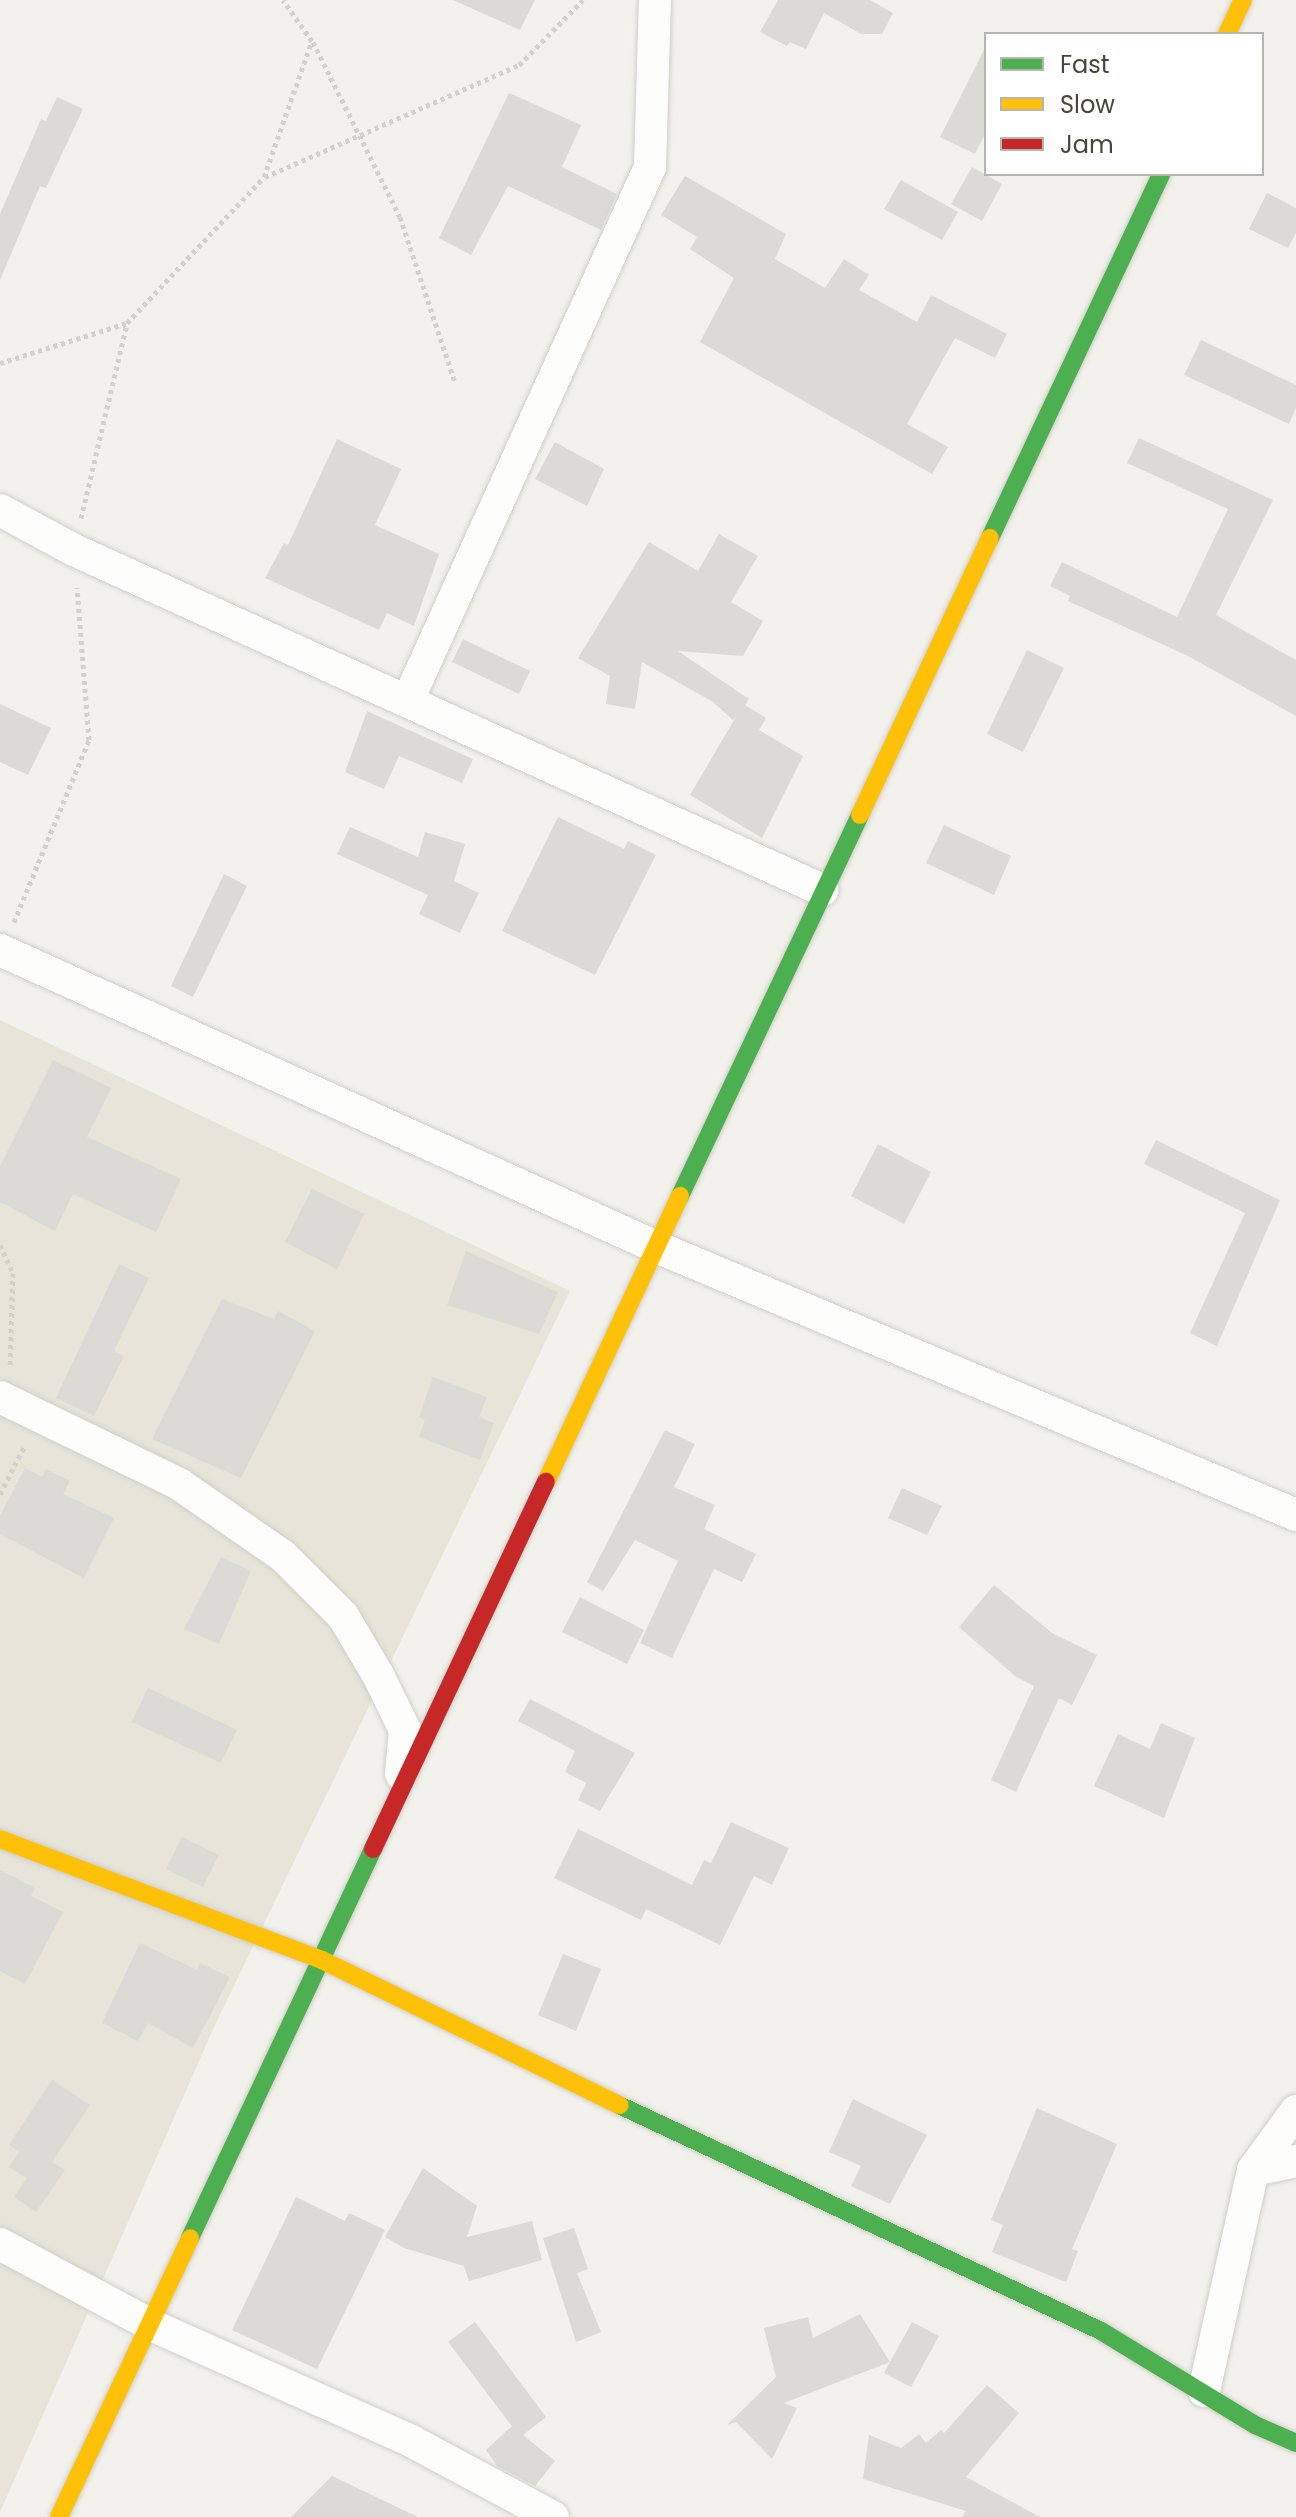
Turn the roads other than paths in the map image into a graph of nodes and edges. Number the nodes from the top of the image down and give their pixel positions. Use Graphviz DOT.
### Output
graph roads {
  1 [pos="655,0"];
  2 [pos="1160,176"];
  3 [pos="0,510"];
  4 [pos="408,700"];
  5 [pos="822,890"];
  6 [pos="1,951"];
  7 [pos="654,1246"];
  8 [pos="0,1397"];
  9 [pos="1296,1515"];
  10 [pos="399,1794"];
  11 [pos="0,1839"];
  12 [pos="322,1960"];
  13 [pos="1296,2111"];
  14 [pos="1296,2161"];
  15 [pos="1253,2170"];
  16 [pos="0,2244"];
  17 [pos="151,2325"];
  18 [pos="1204,2391"];
  19 [pos="1296,2443"];
  20 [pos="59,2517"];
  21 [pos="553,2517"];
  1 -- 4 [label="street"];
  2 -- 5 [label="street"];
  3 -- 4 [label="street"];
  4 -- 5 [label="street"];
  5 -- 7 [label="street"];
  6 -- 7 [label="street"];
  7 -- 9 [label="street"];
  7 -- 10 [label="street"];
  8 -- 10 [label="street"];
  10 -- 12 [label="street"];
  11 -- 12 [label="street"];
  12 -- 17 [label="street"];
  12 -- 18 [label="street"];
  13 -- 15 [label="street"];
  14 -- 15 [label="street"];
  15 -- 18 [label="street"];
  16 -- 17 [label="street"];
  17 -- 20 [label="street"];
  17 -- 21 [label="street"];
  18 -- 19 [label="street"];
}
